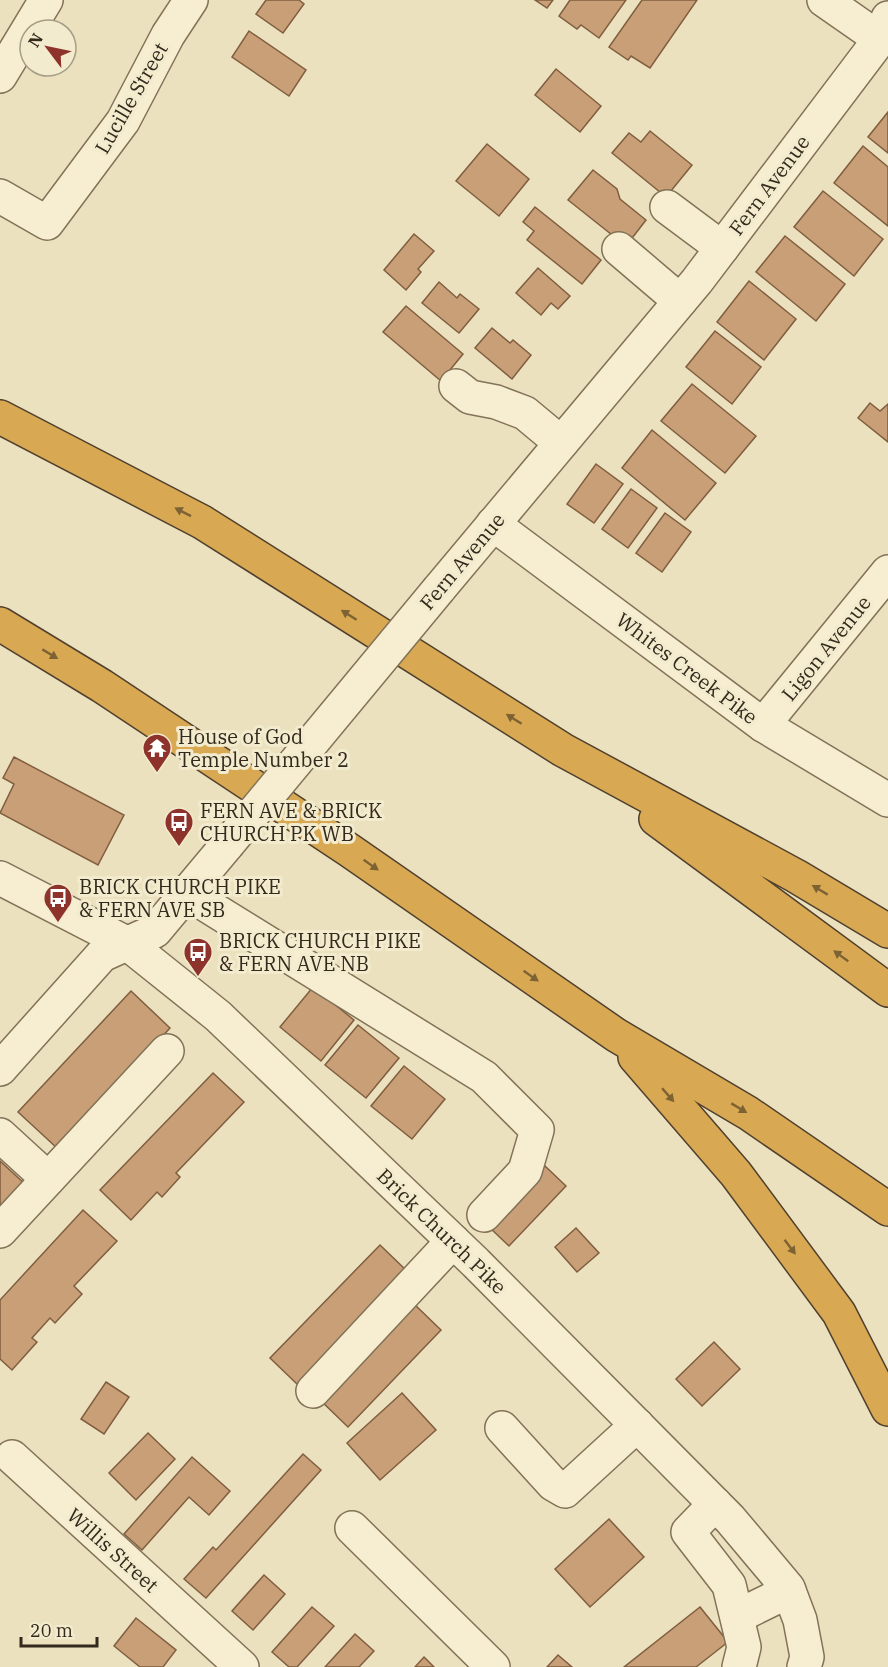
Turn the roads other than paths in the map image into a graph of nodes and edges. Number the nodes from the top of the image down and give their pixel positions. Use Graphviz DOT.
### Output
graph roads {
  1 [pos="46,0"];
  2 [pos="191,0"];
  3 [pos="824,0"];
  4 [pos="884,28"];
  5 [pos="0,76"];
  6 [pos="0,196"];
  7 [pos="667,207"];
  8 [pos="722,248"];
  9 [pos="619,249"];
  10 [pos="680,301"];
  11 [pos="456,386"];
  12 [pos="0,417"];
  13 [pos="561,443"];
  14 [pos="494,524"];
  15 [pos="888,572"];
  16 [pos="0,624"];
  17 [pos="763,725"];
  18 [pos="563,750"];
  19 [pos="888,800"];
  20 [pos="0,878"];
  21 [pos="187,894"];
  22 [pos="888,931"];
  23 [pos="128,944"];
  24 [pos="888,990"];
  25 [pos="616,1035"];
  26 [pos="167,1051"];
  27 [pos="0,1069"];
  28 [pos="0,1136"];
  29 [pos="48,1179"];
  30 [pos="888,1209"];
  31 [pos="484,1215"];
  32 [pos="0,1231"];
  33 [pos="453,1241"];
  34 [pos="313,1391"];
  35 [pos="888,1409"];
  36 [pos="637,1425"];
  37 [pos="502,1428"];
  38 [pos="12,1457"];
  39 [pos="715,1504"];
  40 [pos="352,1528"];
  41 [pos="789,1591"];
  42 [pos="738,1616"];
  43 [pos="806,1662"];
  44 [pos="242,1667"];
  45 [pos="493,1667"];
  46 [pos="740,1667"];
  1 -- 5 [label="street"];
  2 -- 6 [label="street, Lucille Street"];
  3 -- 4 [label="street"];
  4 -- 8 [label="street, Fern Avenue"];
  7 -- 8 [label="street"];
  8 -- 10 [label="street, Fern Avenue"];
  9 -- 10 [label="street"];
  10 -- 13 [label="street, Fern Avenue"];
  11 -- 13 [label="street"];
  18 -- 12 [label="highway, one-way"];
  13 -- 14 [label="street, Fern Avenue"];
  14 -- 17 [label="street, Whites Creek Pike"];
  14 -- 21 [label="street, Fern Avenue, bridge"];
  15 -- 17 [label="street, Ligon Avenue"];
  16 -- 25 [label="highway, one-way"];
  17 -- 19 [label="street, Whites Creek Pike"];
  22 -- 18 [label="highway, one-way"];
  24 -- 18 [label="highway, one-way"];
  20 -- 23 [label="street, Brick Church Pike"];
  21 -- 23 [label="street, Fern Avenue"];
  21 -- 31 [label="street"];
  23 -- 27 [label="street, Fern Avenue"];
  23 -- 33 [label="street, Brick Church Pike"];
  25 -- 30 [label="highway, one-way"];
  25 -- 35 [label="highway, one-way"];
  26 -- 29 [label="street"];
  28 -- 29 [label="street"];
  29 -- 32 [label="street"];
  33 -- 34 [label="street"];
  33 -- 36 [label="street, Brick Church Pike"];
  36 -- 37 [label="street"];
  36 -- 39 [label="street, Brick Church Pike"];
  38 -- 44 [label="street, Willis Street"];
  39 -- 41 [label="street, Brick Church Pike"];
  39 -- 42 [label="street"];
  40 -- 45 [label="street"];
  41 -- 42 [label="street"];
  41 -- 43 [label="street, Brick Church Pike"];
  42 -- 46 [label="street"];
}
